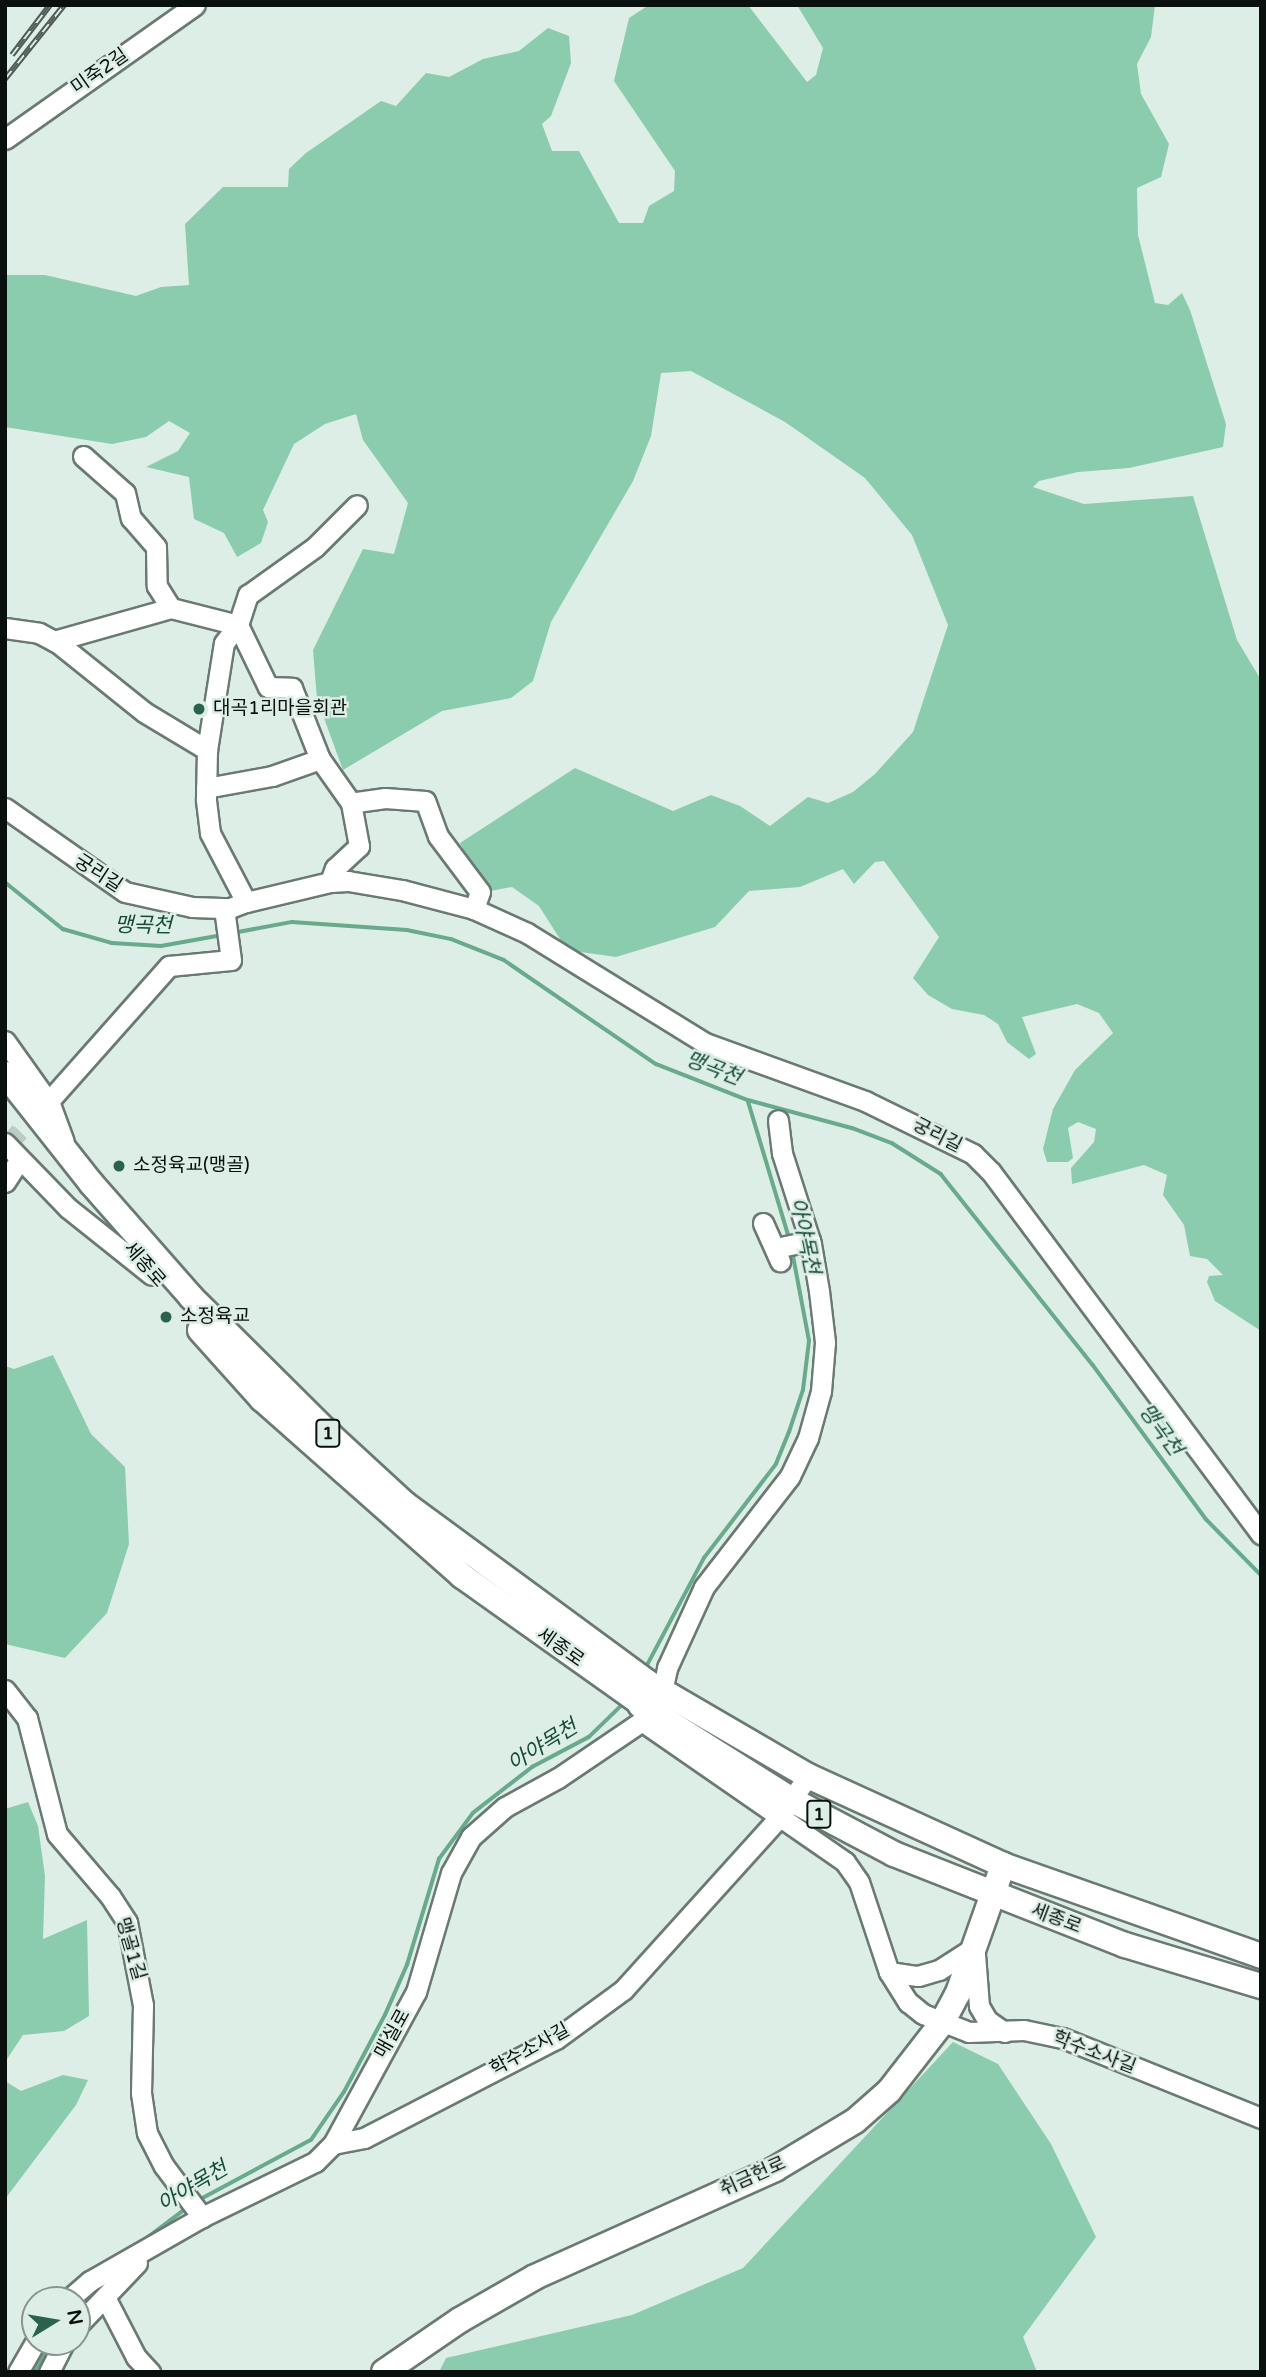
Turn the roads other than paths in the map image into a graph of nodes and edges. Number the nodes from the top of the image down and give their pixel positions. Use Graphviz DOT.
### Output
graph roads {
  1 [pos="195,5"];
  2 [pos="5,139"];
  3 [pos="83,456"];
  4 [pos="357,505"];
  5 [pos="171,608"];
  6 [pos="238,625"];
  7 [pos="5,628"];
  8 [pos="54,641"];
  9 [pos="207,750"];
  10 [pos="320,759"];
  11 [pos="206,788"];
  12 [pos="351,803"];
  13 [pos="5,808"];
  14 [pos="330,883"];
  15 [pos="246,902"];
  16 [pos="224,908"];
  17 [pos="474,909"];
  18 [pos="5,1041"];
  19 [pos="5,1074"];
  20 [pos="5,1100"];
  21 [pos="49,1101"];
  22 [pos="778,1120"];
  23 [pos="5,1143"];
  24 [pos="69,1156"];
  25 [pos="25,1165"];
  26 [pos="5,1182"];
  27 [pos="763,1223"];
  28 [pos="810,1241"];
  29 [pos="152,1275"];
  30 [pos="1261,1534"];
  31 [pos="622,1678"];
  32 [pos="5,1690"];
  33 [pos="650,1703"];
  34 [pos="808,1776"];
  35 [pos="786,1808"];
  36 [pos="1003,1865"];
  37 [pos="993,1896"];
  38 [pos="975,1947"];
  39 [pos="1261,1956"];
  40 [pos="890,1972"];
  41 [pos="1261,1986"];
  42 [pos="942,2023"];
  43 [pos="1004,2032"];
  44 [pos="1261,2118"];
  45 [pos="333,2144"];
  46 [pos="202,2217"];
  47 [pos="147,2251"];
  48 [pos="88,2286"];
  49 [pos="106,2297"];
  50 [pos="91,2312"];
  51 [pos="27,2356"];
  52 [pos="18,2372"];
  53 [pos="150,2372"];
  54 [pos="384,2372"];
  1 -- 2 [label="street, 미죽2길"];
  3 -- 5 [label="street"];
  4 -- 6 [label="street"];
  5 -- 6 [label="street"];
  5 -- 8 [label="street"];
  6 -- 9 [label="street"];
  6 -- 10 [label="street"];
  7 -- 8 [label="street"];
  8 -- 9 [label="street"];
  9 -- 11 [label="street"];
  10 -- 11 [label="street"];
  10 -- 12 [label="street"];
  11 -- 15 [label="street"];
  12 -- 14 [label="street"];
  12 -- 17 [label="street"];
  13 -- 16 [label="street, 궁리길"];
  14 -- 15 [label="street, 궁리길"];
  14 -- 17 [label="street, 궁리길"];
  15 -- 16 [label="street, 궁리길"];
  16 -- 21 [label="street"];
  17 -- 30 [label="street, 궁리길"];
  18 -- 21 [label="street"];
  19 -- 24 [label="main road, 세종로 / 1"];
  20 -- 29 [label="main road, 세종로 / 1"];
  21 -- 24 [label="street"];
  22 -- 28 [label="street"];
  23 -- 25 [label="street"];
  24 -- 31 [label="main road, 세종로 / 1"];
  25 -- 26 [label="street"];
  25 -- 29 [label="street"];
  27 -- 28 [label="street"];
  28 -- 33 [label="street"];
  29 -- 31 [label="main road, 세종로 / 1"];
  31 -- 33 [label="main road, 세종로 / 1"];
  32 -- 46 [label="street, 맹골1길"];
  33 -- 34 [label="main road, 세종로 / 1"];
  33 -- 35 [label="main road, 세종로 / 1"];
  33 -- 45 [label="street, 매실로"];
  34 -- 35 [label="street, 학수소사길"];
  34 -- 36 [label="main road, 세종로 / 1"];
  35 -- 37 [label="main road, 세종로 / 1"];
  35 -- 40 [label="street, 학수소사길"];
  35 -- 45 [label="street, 학수소사길"];
  36 -- 37 [label="main road, 취금헌로"];
  36 -- 39 [label="main road, 세종로 / 1"];
  37 -- 38 [label="main road, 취금헌로"];
  37 -- 41 [label="main road, 세종로 / 1"];
  38 -- 40 [label="street"];
  38 -- 42 [label="main road, 취금헌로"];
  38 -- 43 [label="street"];
  40 -- 42 [label="street, 학수소사길"];
  42 -- 43 [label="street, 학수소사길"];
  42 -- 54 [label="main road, 취금헌로"];
  43 -- 44 [label="street, 학수소사길"];
  45 -- 46 [label="street, 매실로"];
  46 -- 47 [label="street, 매실로"];
  47 -- 48 [label="street, 매실로"];
  47 -- 49 [label="street"];
  49 -- 50 [label="street"];
  49 -- 53 [label="street"];
  51 -- 52 [label="street"];
}
